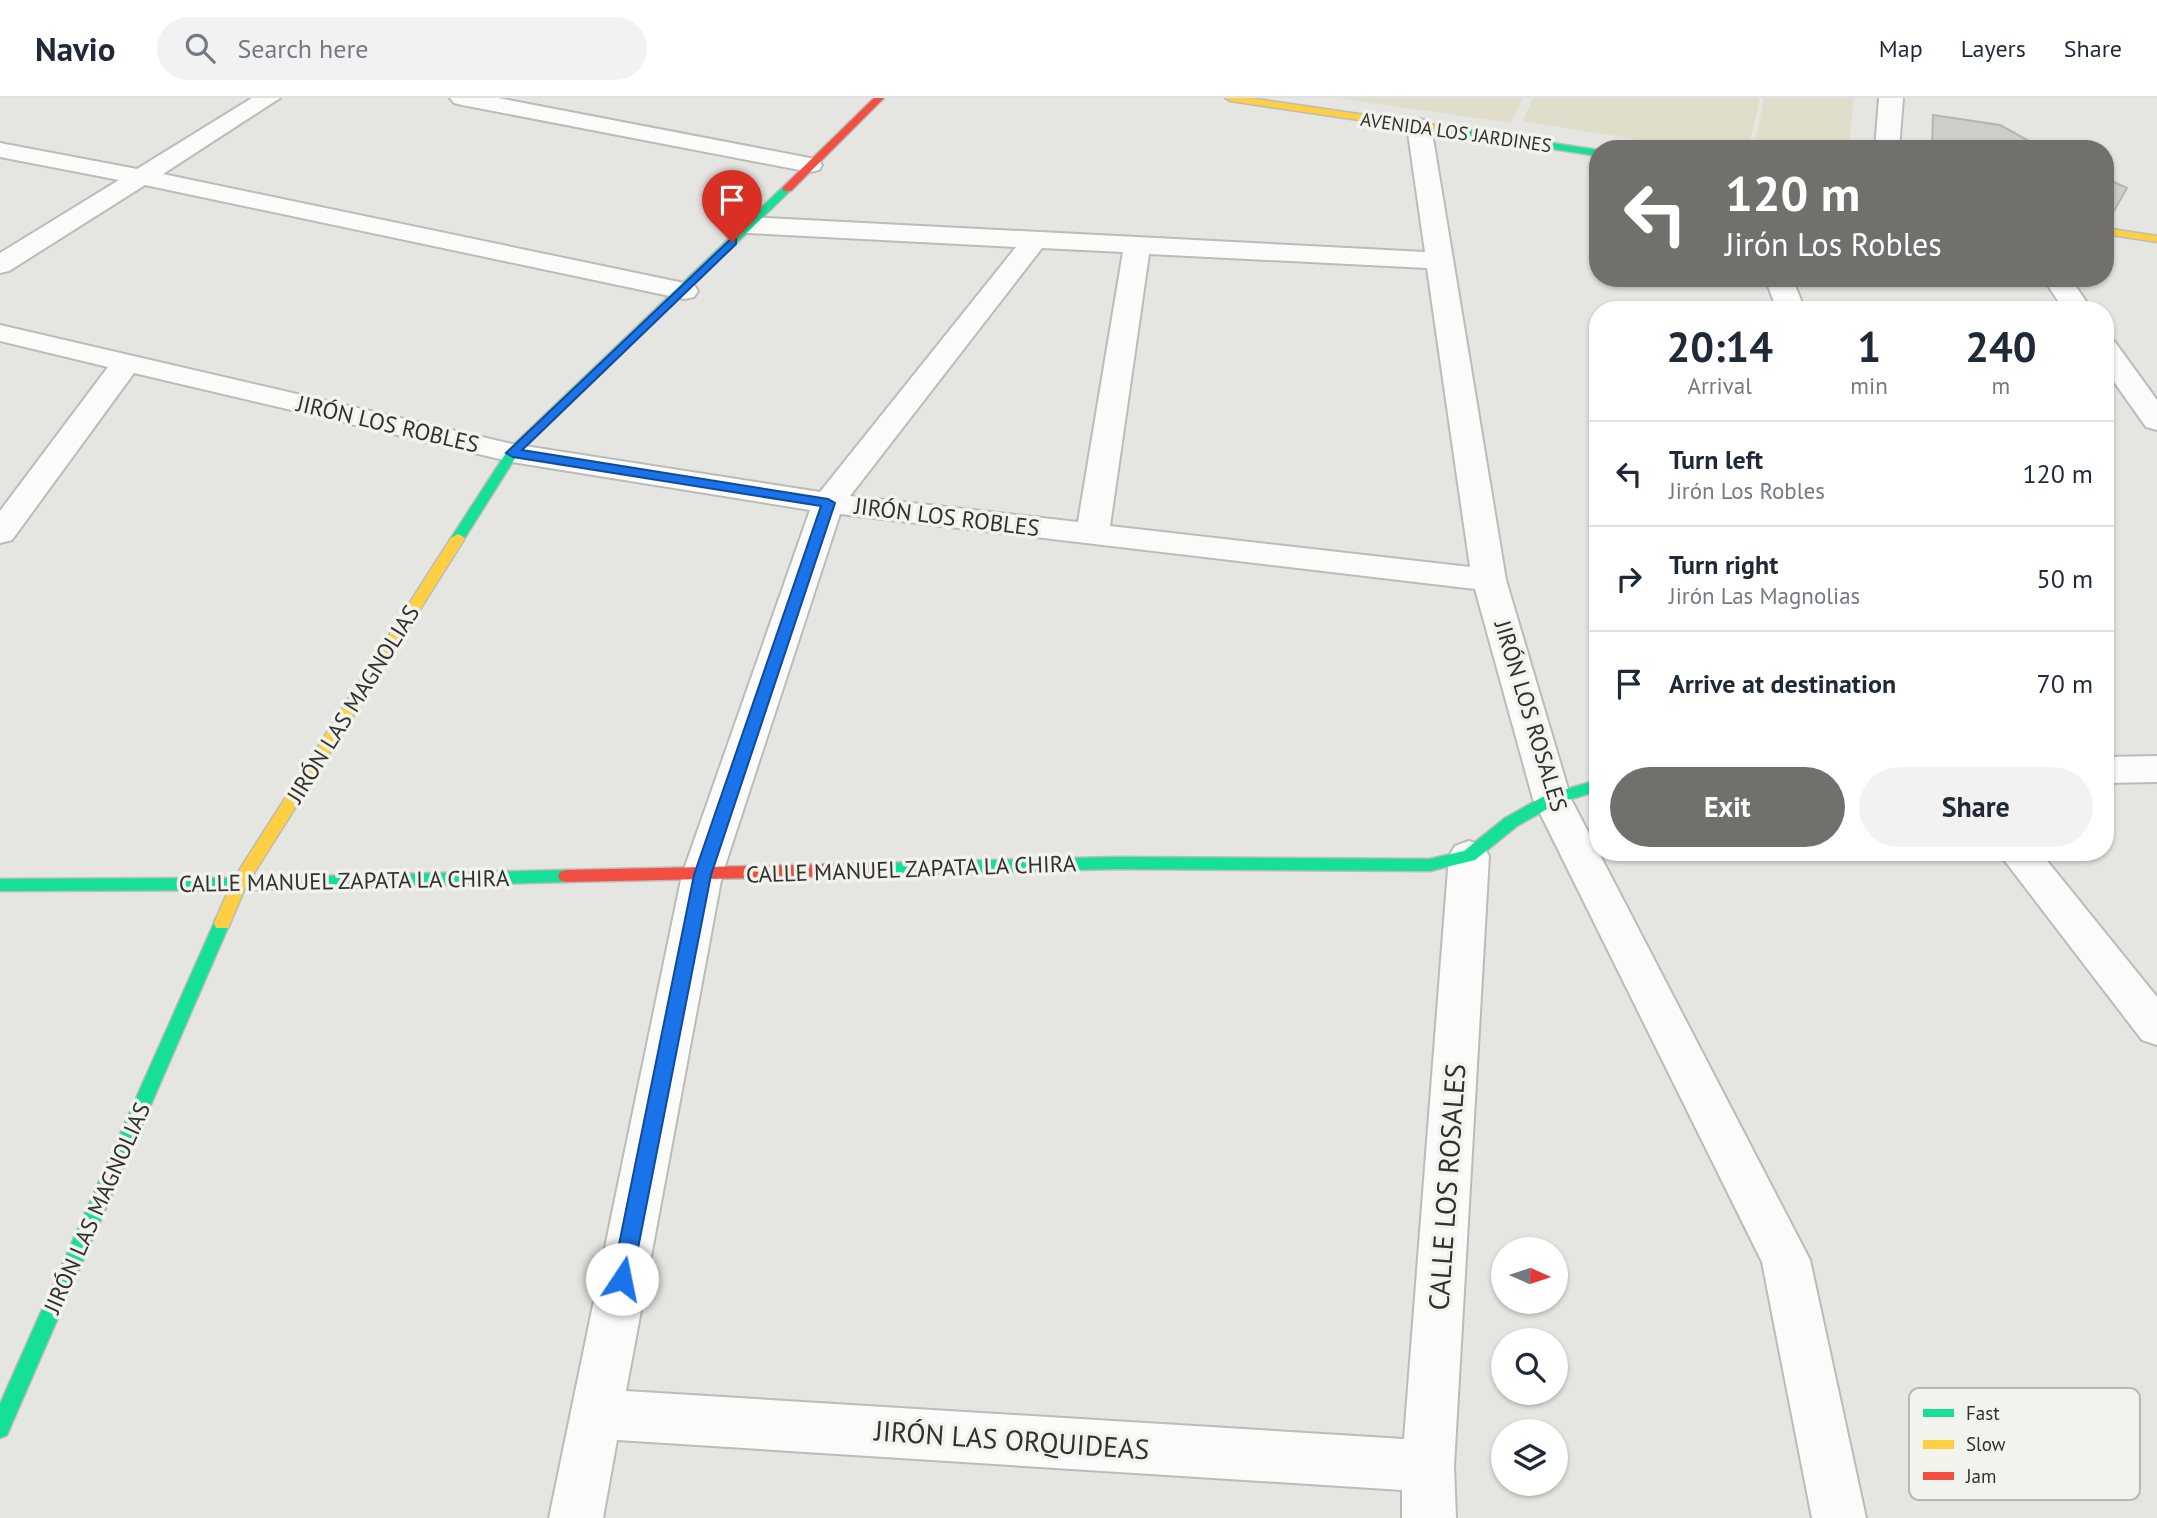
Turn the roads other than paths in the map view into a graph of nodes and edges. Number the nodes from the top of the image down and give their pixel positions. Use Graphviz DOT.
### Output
graph roads {
  1 [pos="268,98"];
  2 [pos="462,98"];
  3 [pos="878,98"];
  4 [pos="1230,98"];
  5 [pos="1891,98"];
  6 [pos="1282,102"];
  7 [pos="1419,126"];
  8 [pos="1888,140"];
  9 [pos="0,150"];
  10 [pos="1589,152"];
  11 [pos="810,165"];
  12 [pos="142,177"];
  13 [pos="748,225"];
  14 [pos="2114,232"];
  15 [pos="2157,239"];
  16 [pos="1035,240"];
  17 [pos="1137,246"];
  18 [pos="1440,261"];
  19 [pos="0,265"];
  20 [pos="684,291"];
  21 [pos="0,333"];
  22 [pos="2114,361"];
  23 [pos="127,362"];
  24 [pos="2157,421"];
  25 [pos="513,453"];
  26 [pos="828,503"];
  27 [pos="0,533"];
  28 [pos="1092,534"];
  29 [pos="1489,580"];
  30 [pos="2157,769"];
  31 [pos="2114,770"];
  32 [pos="1589,788"];
  33 [pos="1552,799"];
  34 [pos="1469,856"];
  35 [pos="2025,861"];
  36 [pos="702,875"];
  37 [pos="239,884"];
  38 [pos="0,885"];
  39 [pos="2157,1028"];
  40 [pos="595,1414"];
  41 [pos="0,1428"];
  42 [pos="1428,1466"];
  43 [pos="576,1518"];
  44 [pos="1429,1518"];
  45 [pos="1839,1518"];
  1 -- 12 [label="street"];
  2 -- 11 [label="street"];
  3 -- 11 [label="street, JIRÓN LAS MAGNOLIAS"];
  4 -- 6 [label="street, AVENIDA LOS JARDINES"];
  5 -- 8 [label="street"];
  6 -- 7 [label="street, AVENIDA LOS JARDINES"];
  7 -- 10 [label="street, AVENIDA LOS JARDINES"];
  7 -- 18 [label="street, JIRÓN LOS ROSALES"];
  9 -- 12 [label="street"];
  11 -- 13 [label="street, JIRÓN LAS MAGNOLIAS"];
  12 -- 19 [label="street"];
  12 -- 20 [label="street"];
  13 -- 16 [label="street"];
  13 -- 20 [label="street, JIRÓN LAS MAGNOLIAS"];
  14 -- 15 [label="street"];
  16 -- 17 [label="street"];
  16 -- 26 [label="street"];
  17 -- 18 [label="street"];
  17 -- 28 [label="street"];
  18 -- 29 [label="street, JIRÓN LOS ROSALES"];
  20 -- 25 [label="street, JIRÓN LAS MAGNOLIAS"];
  21 -- 23 [label="street, JIRÓN LOS ROBLES"];
  22 -- 24 [label="street"];
  23 -- 25 [label="street, JIRÓN LOS ROBLES"];
  23 -- 27 [label="street"];
  25 -- 26 [label="street, JIRÓN LOS ROBLES"];
  25 -- 37 [label="street, JIRÓN LAS MAGNOLIAS"];
  26 -- 28 [label="street, JIRÓN LOS ROBLES"];
  26 -- 36 [label="street"];
  28 -- 29 [label="street, JIRÓN LOS ROBLES"];
  29 -- 33 [label="street, JIRÓN LOS ROSALES"];
  30 -- 31 [label="street"];
  32 -- 33 [label="street, CALLE MANUEL ZAPATA LA CHIRA"];
  33 -- 34 [label="street, CALLE MANUEL ZAPATA LA CHIRA"];
  33 -- 45 [label="street, JIRÓN LOS ROSALES"];
  34 -- 36 [label="street, CALLE MANUEL ZAPATA LA CHIRA"];
  34 -- 42 [label="street, CALLE LOS ROSALES"];
  35 -- 39 [label="street"];
  36 -- 37 [label="street, CALLE MANUEL ZAPATA LA CHIRA"];
  36 -- 40 [label="street"];
  37 -- 38 [label="street, CALLE MANUEL ZAPATA LA CHIRA"];
  37 -- 41 [label="street, JIRÓN LAS MAGNOLIAS"];
  40 -- 42 [label="street, JIRÓN LAS ORQUIDEAS"];
  40 -- 43 [label="street"];
  42 -- 44 [label="street, CALLE LOS ROSALES"];
}
